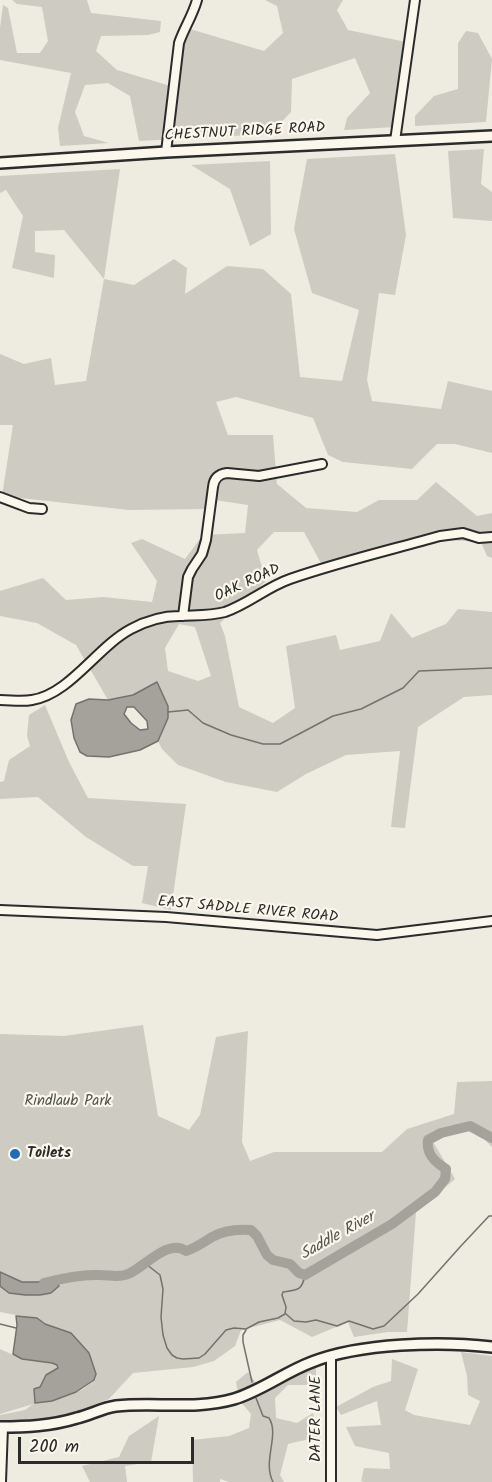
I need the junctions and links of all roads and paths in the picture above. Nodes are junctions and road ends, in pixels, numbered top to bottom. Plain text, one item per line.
1 (197, 0) edge
2 (415, 0) edge
3 (492, 136) edge
4 (394, 141) junction
5 (166, 152) junction
6 (0, 163) edge
7 (322, 464) dead end
8 (0, 497) edge
9 (42, 509) dead end
10 (492, 537) edge
11 (183, 616) junction
12 (0, 700) edge
13 (0, 910) edge
14 (492, 921) edge
15 (492, 1347) edge
16 (331, 1356) junction
17 (1, 1427) edge
18 (2, 1482) edge
19 (331, 1482) edge

1 - 5 street
2 - 4 street
3 - 4 main road, CHESTNUT RIDGE ROAD
4 - 5 main road, CHESTNUT RIDGE ROAD
5 - 6 main road, CHESTNUT RIDGE ROAD
7 - 11 street
8 - 9 street
10 - 11 street, OAK ROAD
11 - 12 street, OAK ROAD
13 - 14 street, EAST SADDLE RIVER ROAD
15 - 16 main road
16 - 17 main road
16 - 19 street, DATER LANE
17 - 18 street

